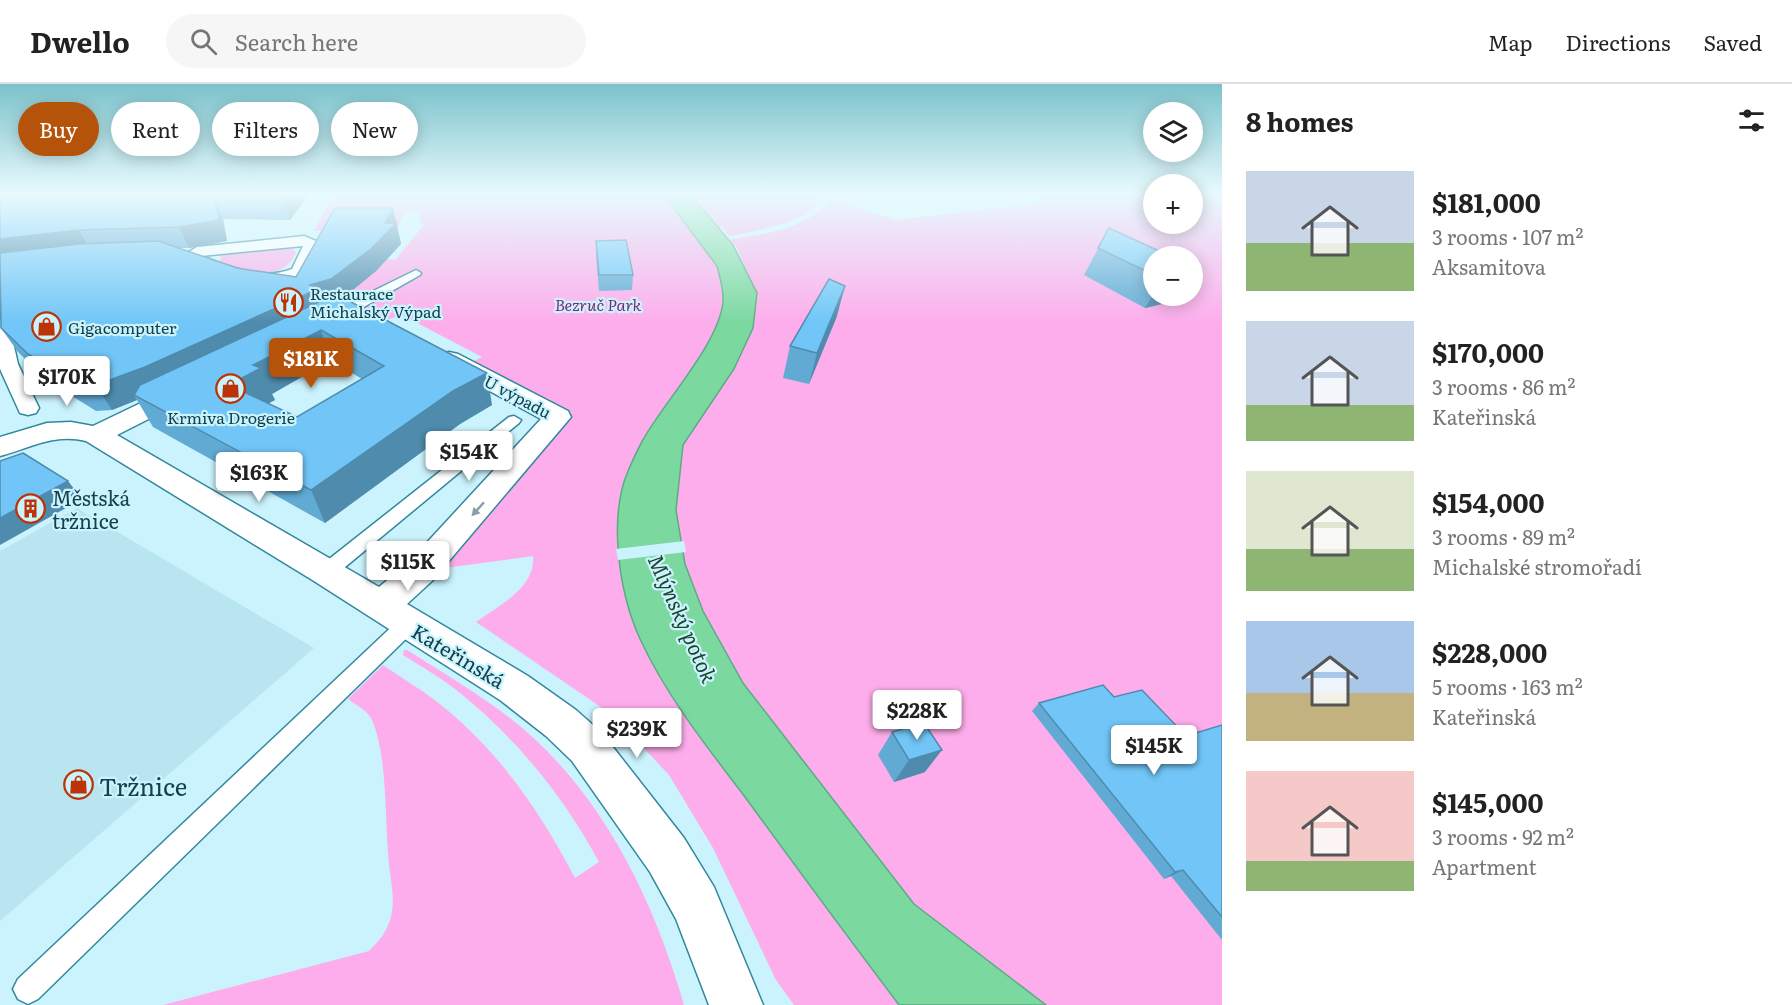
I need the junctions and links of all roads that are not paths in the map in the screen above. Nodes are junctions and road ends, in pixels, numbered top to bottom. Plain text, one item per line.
1 (170, 255) edge
2 (189, 255) junction
3 (416, 273) dead end
4 (351, 316) edge
5 (0, 324) edge
6 (427, 348) edge
7 (206, 381) edge
8 (514, 420) dead end
9 (31, 421) junction
10 (96, 435) junction
11 (0, 447) edge
12 (326, 572) junction
13 (394, 615) junction
14 (28, 989) dead end
15 (736, 1005) edge

1 - 2 street
2 - 2 street
3 - 4 lane
5 - 9 street
6 -> 13 street, U výpadu
7 - 10 street
8 - 12 lane
9 - 10 street, Kateřinská
9 - 11 street, Kateřinská
10 - 12 street, Kateřinská
12 - 13 street, Kateřinská
13 - 14 lane
13 - 15 street, Kateřinská

